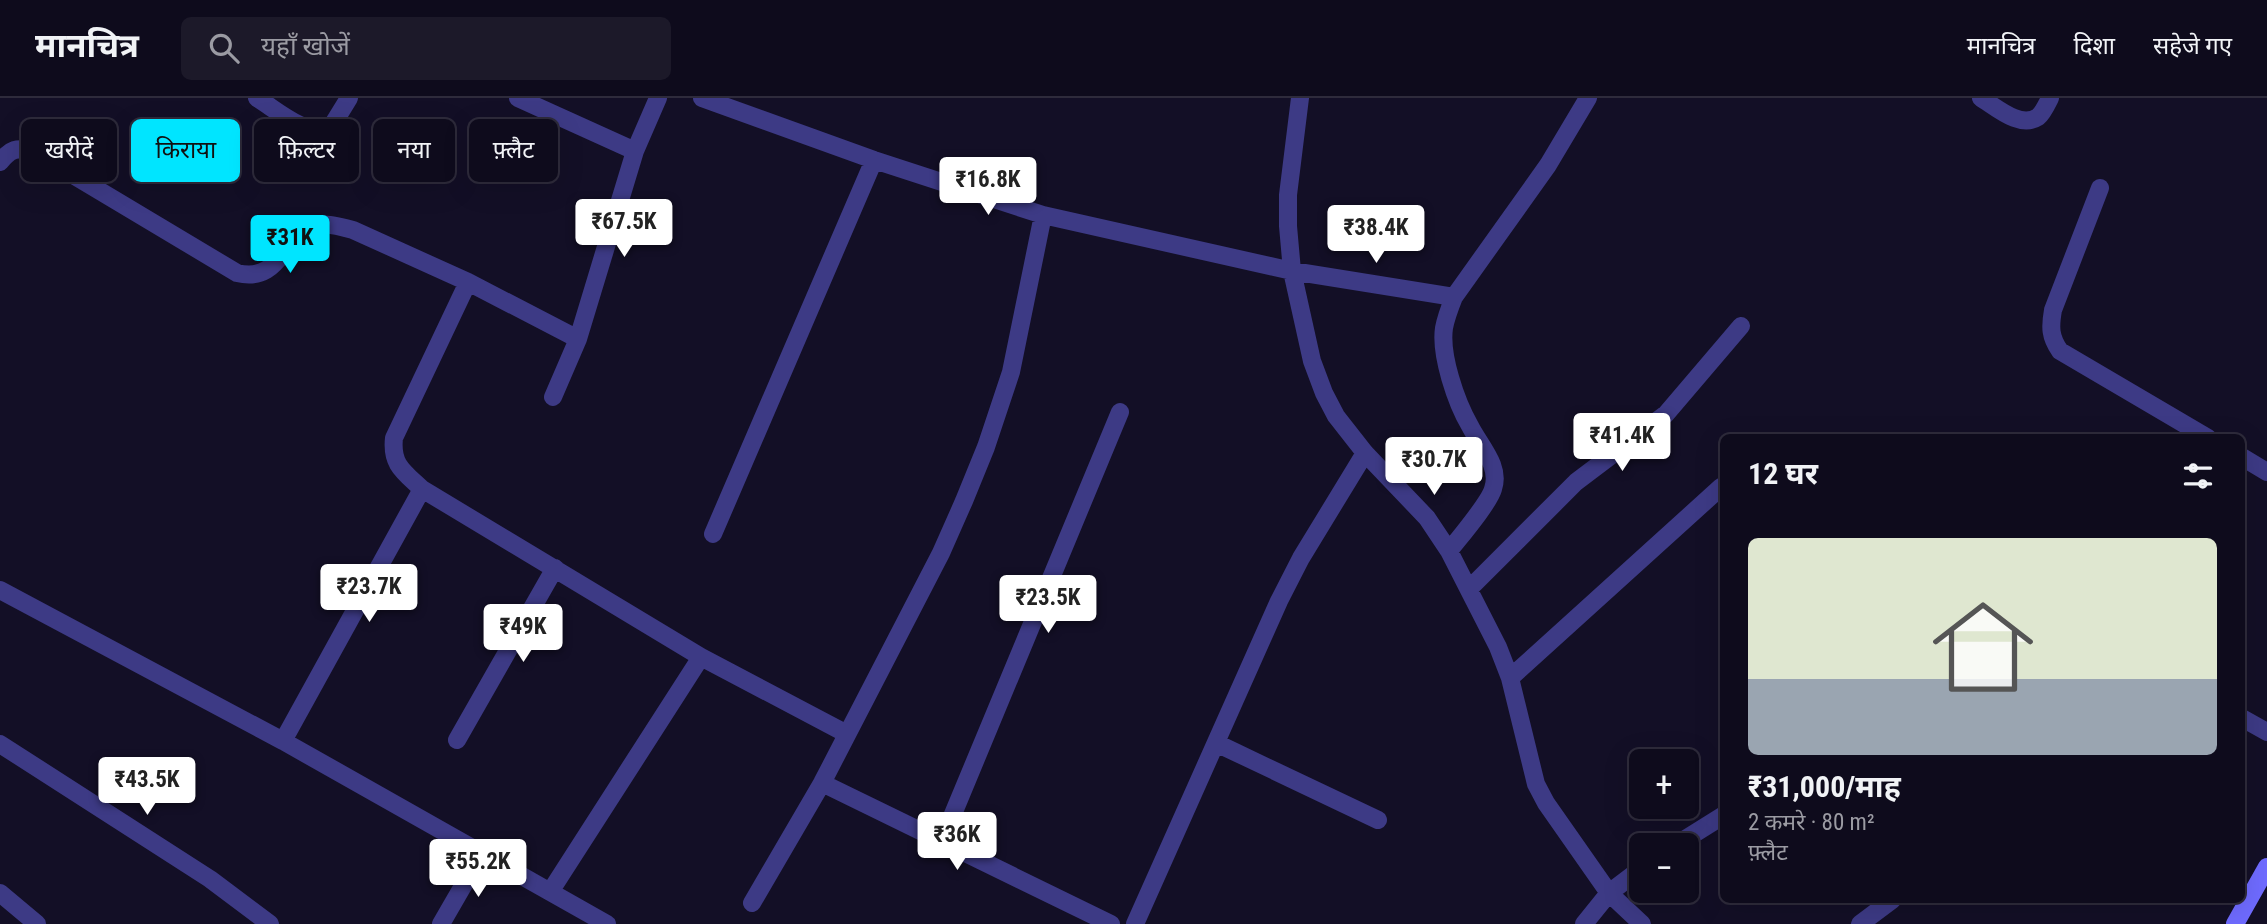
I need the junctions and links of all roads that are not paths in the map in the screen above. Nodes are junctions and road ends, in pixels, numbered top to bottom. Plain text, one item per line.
1 (257, 98) edge
2 (349, 98) edge
3 (518, 98) edge
4 (658, 98) edge
5 (702, 98) edge
6 (1300, 98) edge
7 (1588, 98) edge
8 (1981, 98) edge
9 (2050, 98) edge
10 (635, 151) junction
11 (874, 160) junction
12 (0, 162) edge
13 (2100, 188) dead end
14 (1043, 215) junction
15 (1292, 271) junction
16 (468, 282) junction
17 (1454, 298) junction
18 (1741, 326) dead end
19 (578, 339) junction
20 (553, 397) dead end
21 (1120, 412) dead end
22 (2200, 434) edge
23 (1365, 453) junction
24 (2245, 459) edge
25 (2267, 472) edge
26 (1720, 488) edge
27 (422, 489) junction
28 (713, 534) dead end
29 (1450, 551) junction
30 (555, 568) junction
31 (1469, 589) junction
32 (0, 590) edge
33 (702, 657) junction
34 (1510, 678) junction
35 (2245, 720) edge
36 (2267, 732) edge
37 (847, 734) junction
38 (457, 740) dead end
39 (283, 741) junction
40 (1216, 743) junction
41 (0, 744) edge
42 (822, 783) junction
43 (1720, 818) edge
44 (1378, 820) dead end
45 (1695, 833) edge
46 (940, 843) junction
47 (482, 853) junction
48 (2267, 867) edge
49 (1629, 877) edge
50 (550, 892) junction
51 (0, 893) edge
52 (1609, 893) junction
53 (752, 903) dead end
54 (1888, 903) edge
55 (37, 924) edge
56 (270, 924) edge
57 (440, 924) edge
58 (607, 924) edge
59 (1111, 924) edge
60 (1135, 924) edge
61 (1584, 924) edge
62 (1642, 924) edge
63 (1860, 924) edge
64 (2235, 924) edge

1 - 2 street
3 - 10 street
4 - 10 street
5 - 11 street
6 - 15 street
7 - 17 street
8 - 9 street
10 - 19 street
11 - 14 street
11 - 28 street
12 - 16 street
13 - 22 street
14 - 15 street
14 - 37 street
15 - 17 street
15 - 23 street
16 - 19 street
16 - 27 street
17 - 29 street
18 - 31 street
19 - 20 street
21 - 46 street
23 - 29 street
23 - 40 street
24 - 25 street
26 - 34 street
27 - 30 street
27 - 39 street
29 - 31 street
30 - 33 street
30 - 38 street
31 - 34 street
32 - 39 street
33 - 37 street
33 - 50 street
34 - 52 street
35 - 36 street
37 - 42 street
39 - 47 street
40 - 44 street
40 - 60 street
41 - 56 street
42 - 46 street
42 - 53 street
43 - 45 street
46 - 59 street
47 - 50 street
47 - 57 street
48 - 64 street
49 - 52 street
50 - 58 street
51 - 55 street
52 - 61 street
52 - 62 street
54 - 63 street

